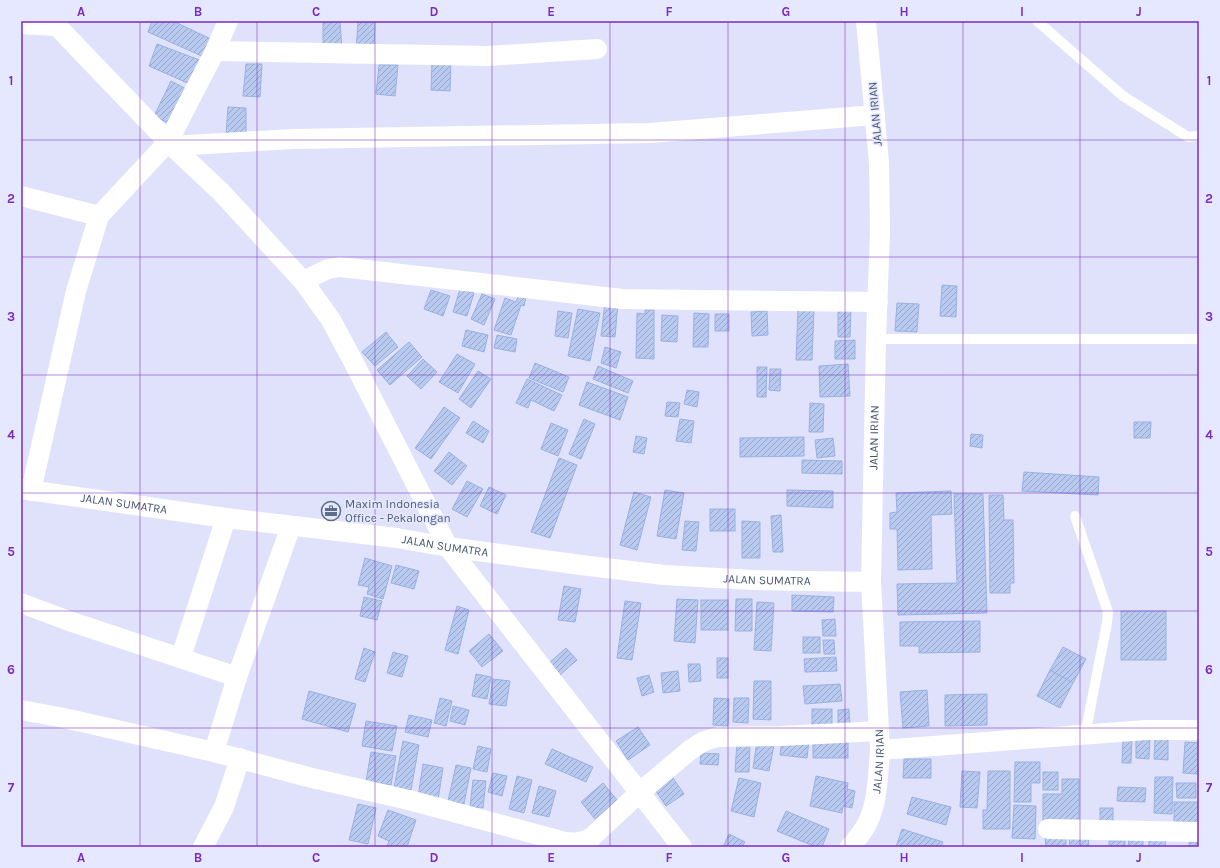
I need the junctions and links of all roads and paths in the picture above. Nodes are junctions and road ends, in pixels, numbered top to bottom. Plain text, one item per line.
1 (228, 21) edge
2 (866, 21) edge
3 (1037, 21) edge
4 (54, 23) edge
5 (21, 24) edge
6 (597, 49) dead end
7 (215, 51) junction
8 (875, 115) junction
9 (1199, 136) edge
10 (1188, 137) junction
11 (1199, 142) edge
12 (170, 144) junction
13 (21, 196) edge
14 (98, 216) junction
15 (303, 281) junction
16 (878, 302) junction
17 (876, 339) junction
18 (1199, 339) edge
19 (26, 490) edge
20 (1074, 516) dead end
21 (226, 518) junction
22 (291, 526) junction
23 (448, 546) junction
24 (871, 582) junction
25 (21, 603) edge
26 (181, 657) junction
27 (237, 677) junction
28 (21, 710) edge
29 (1199, 730) edge
30 (1085, 735) junction
31 (880, 741) junction
32 (214, 752) junction
33 (240, 758) junction
34 (639, 793) junction
35 (1048, 829) dead end
36 (1187, 836) edge
37 (203, 847) edge
38 (682, 847) edge
39 (850, 847) edge

1 - 7 street
2 - 8 street, JALAN IRIAN
3 - 10 lane
4 - 5 street
4 - 12 street
6 - 7 street
7 - 12 street
8 - 12 street
8 - 16 street, JALAN IRIAN
9 - 10 lane
10 - 11 lane
12 - 14 street
12 - 15 street
13 - 14 street
14 - 19 street
15 - 16 street
15 - 23 street
16 - 17 street, JALAN IRIAN
17 - 18 lane
17 - 24 street, JALAN IRIAN
19 - 21 street, JALAN SUMATRA
20 - 30 lane
21 - 22 street, JALAN SUMATRA
21 - 26 street
22 - 23 street, JALAN SUMATRA
22 - 27 street
23 - 24 street, JALAN SUMATRA
23 - 34 street
24 - 31 street, JALAN IRIAN
25 - 26 street
26 - 27 street
27 - 32 street
28 - 32 street
29 - 30 street
30 - 31 street
31 - 34 street
31 - 39 street, JALAN IRIAN
32 - 33 street
33 - 34 street
33 - 37 street
34 - 38 street
35 - 36 street

